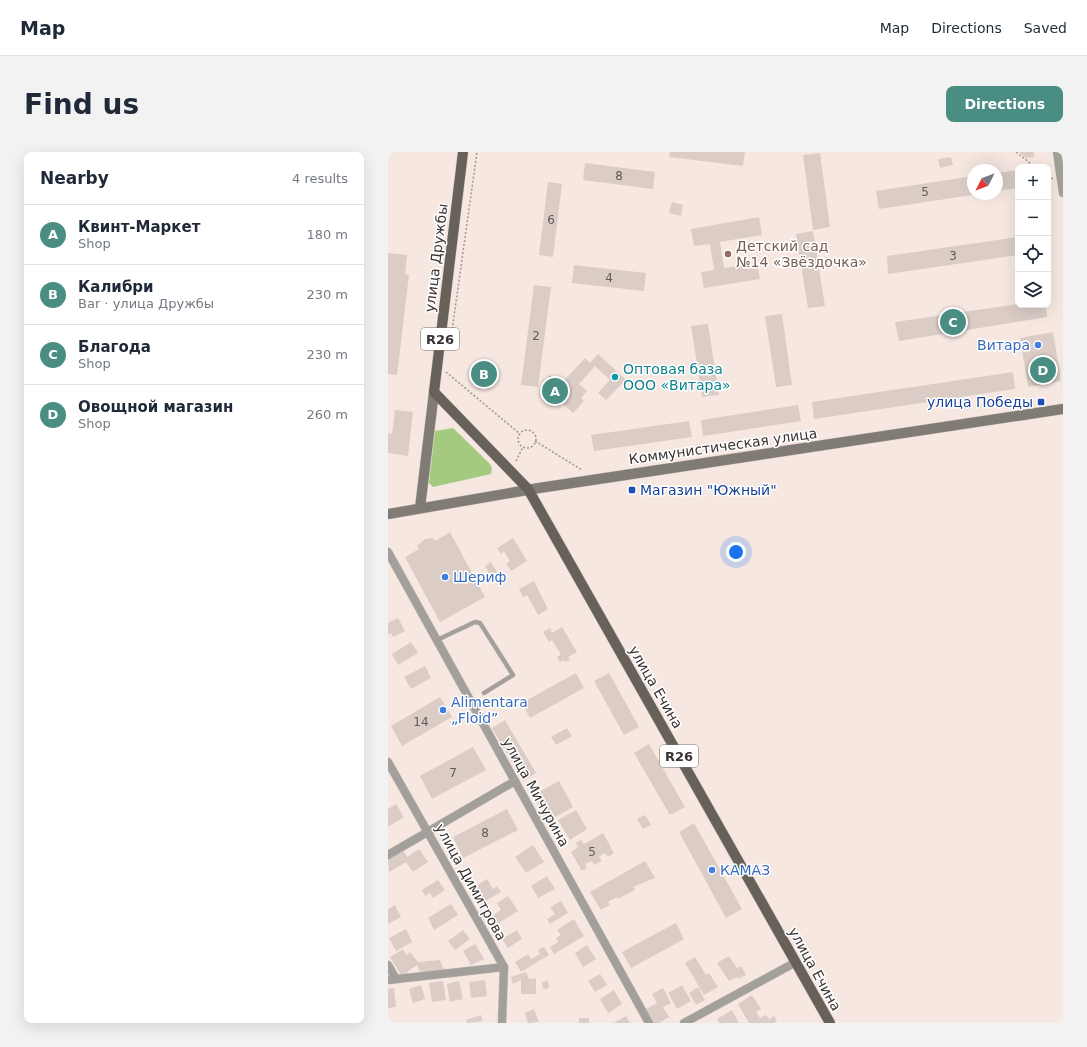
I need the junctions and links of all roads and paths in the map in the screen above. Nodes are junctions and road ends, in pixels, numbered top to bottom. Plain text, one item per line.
1 (463, 152) edge
2 (478, 152) edge
3 (1016, 152) edge
4 (1057, 152) edge
5 (1031, 164) edge
6 (1063, 193) edge
7 (450, 349) dead end
8 (550, 376) dead end
9 (445, 378) dead end
10 (434, 392) junction
11 (542, 396) dead end
12 (1063, 410) edge
13 (520, 434) junction
14 (535, 442) junction
15 (523, 446) junction
16 (515, 463) dead end
17 (582, 470) dead end
18 (528, 489) junction
19 (420, 508) junction
20 (388, 514) edge
21 (388, 552) edge
22 (437, 640) junction
23 (484, 693) dead end
24 (388, 762) edge
25 (515, 781) junction
26 (428, 832) junction
27 (388, 855) edge
28 (796, 962) junction
29 (388, 965) edge
30 (504, 967) junction
31 (392, 980) edge
32 (502, 1023) edge
33 (649, 1023) edge
34 (684, 1023) edge
35 (830, 1023) edge

1 - 10 main road, улица Дружбы / R26
2 - 7 path
3 - 5 path
4 - 6 street
8 - 11 path
9 - 13 path
10 - 18 main road, R26
10 - 19 main road, улица Дружбы
12 - 18 main road, Коммунистическая улица
13 - 14 path
13 - 15 path
14 - 15 path
14 - 17 path
15 - 16 path
18 - 19 main road, Коммунистическая улица
18 - 28 main road, улица Ечина / R26
19 - 20 main road, Коммунистическая улица
21 - 22 street, улица Мичурина
22 - 23 lane
22 - 25 street, улица Мичурина
24 - 26 street, улица Димитрова
25 - 26 street
25 - 33 street, улица Мичурина
26 - 27 street
26 - 30 street, улица Димитрова
28 - 34 street
28 - 35 main road, улица Ечина / R26
29 - 31 street
30 - 31 street
30 - 32 street

